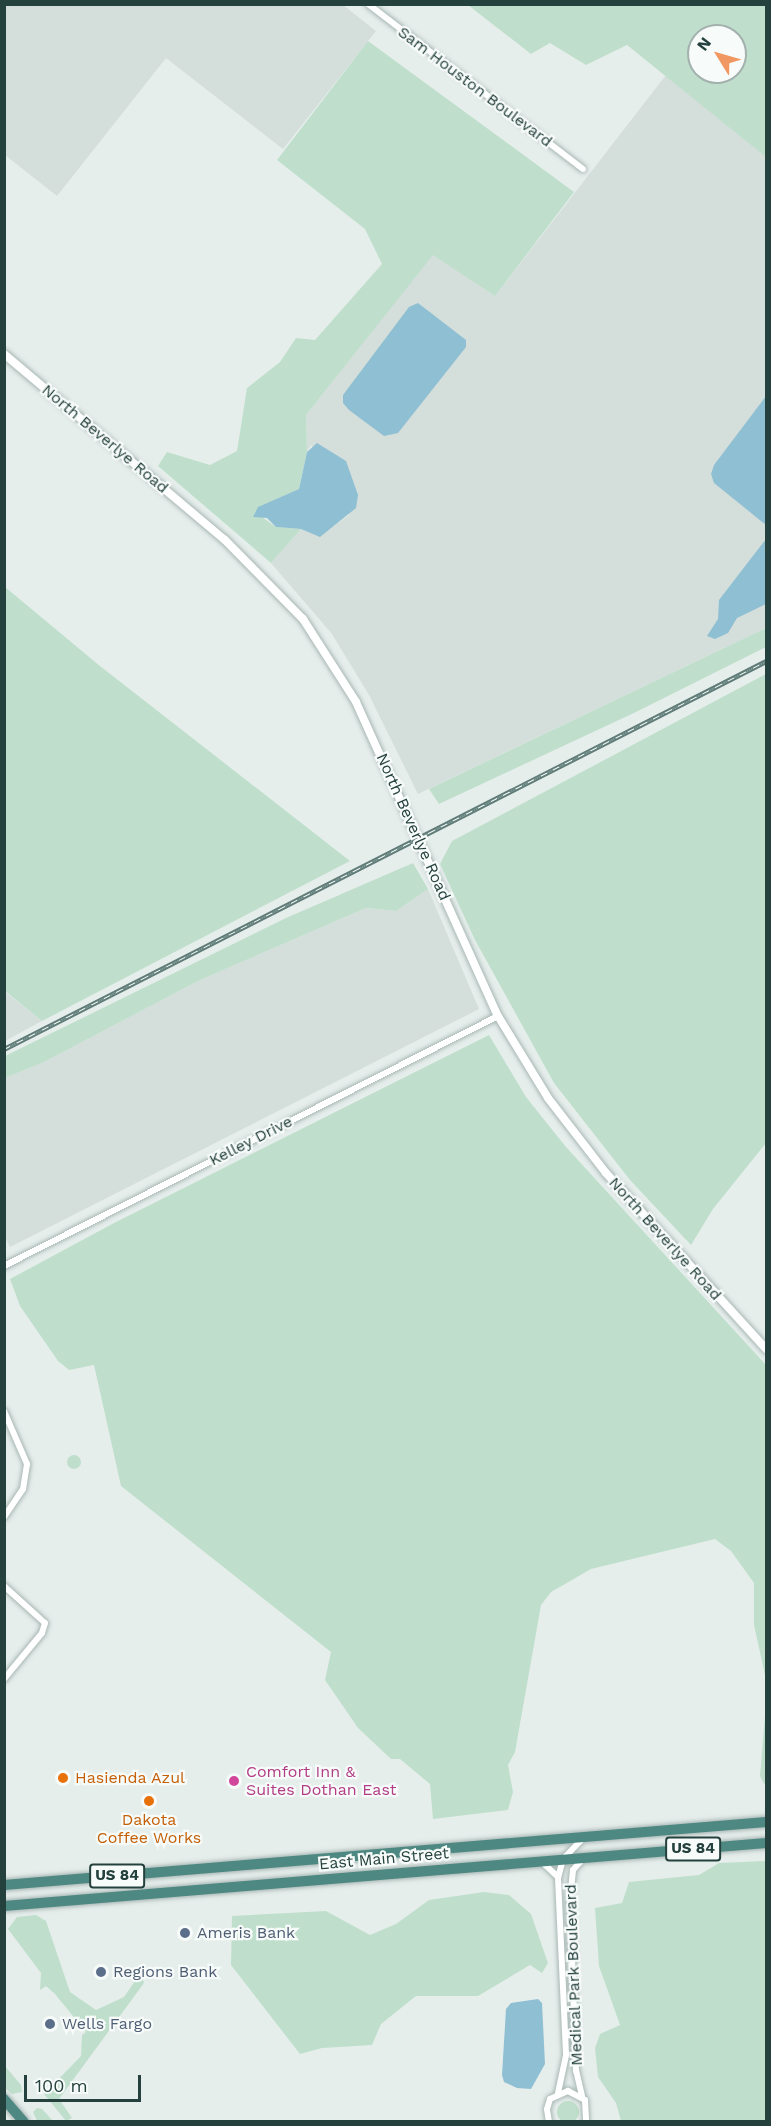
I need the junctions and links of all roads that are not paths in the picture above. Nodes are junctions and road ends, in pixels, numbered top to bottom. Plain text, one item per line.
1 (368, 4) edge
2 (583, 169) dead end
3 (4, 354) edge
4 (498, 1016) junction
5 (4, 1266) edge
6 (766, 1350) edge
7 (4, 1411) edge
8 (4, 1517) edge
9 (4, 1586) edge
10 (4, 1679) edge
11 (766, 1822) edge
12 (585, 1837) junction
13 (766, 1843) edge
14 (585, 1858) junction
15 (563, 1859) junction
16 (542, 1861) junction
17 (558, 1878) junction
18 (4, 1885) edge
19 (4, 1906) edge
20 (558, 2093) junction
21 (582, 2096) junction
22 (7, 2107) edge
23 (24, 2121) edge
24 (549, 2121) edge
25 (586, 2121) edge

1 - 2 street, Sam Houston Boulevard
3 - 4 street, North Beverlye Road
4 - 5 street, Kelley Drive
4 - 6 street, North Beverlye Road
7 - 8 street
9 - 10 street
11 - 12 highway, East Main Street / US 84
12 - 15 street, Medical Park Boulevard
12 - 18 highway, East Main Street / US 84
13 - 14 highway, East Main Street / US 84
14 - 15 highway, East Main Street / US 84
14 - 21 street, Medical Park Boulevard
15 - 16 highway, East Main Street / US 84
15 - 17 street, Medical Park Boulevard
16 - 17 street, Medical Park Boulevard
16 - 19 highway, East Main Street / US 84
17 - 20 street, Medical Park Boulevard
20 - 21 street
20 - 24 street, Medical Park Boulevard
21 - 25 street, Medical Park Boulevard
22 - 23 highway

